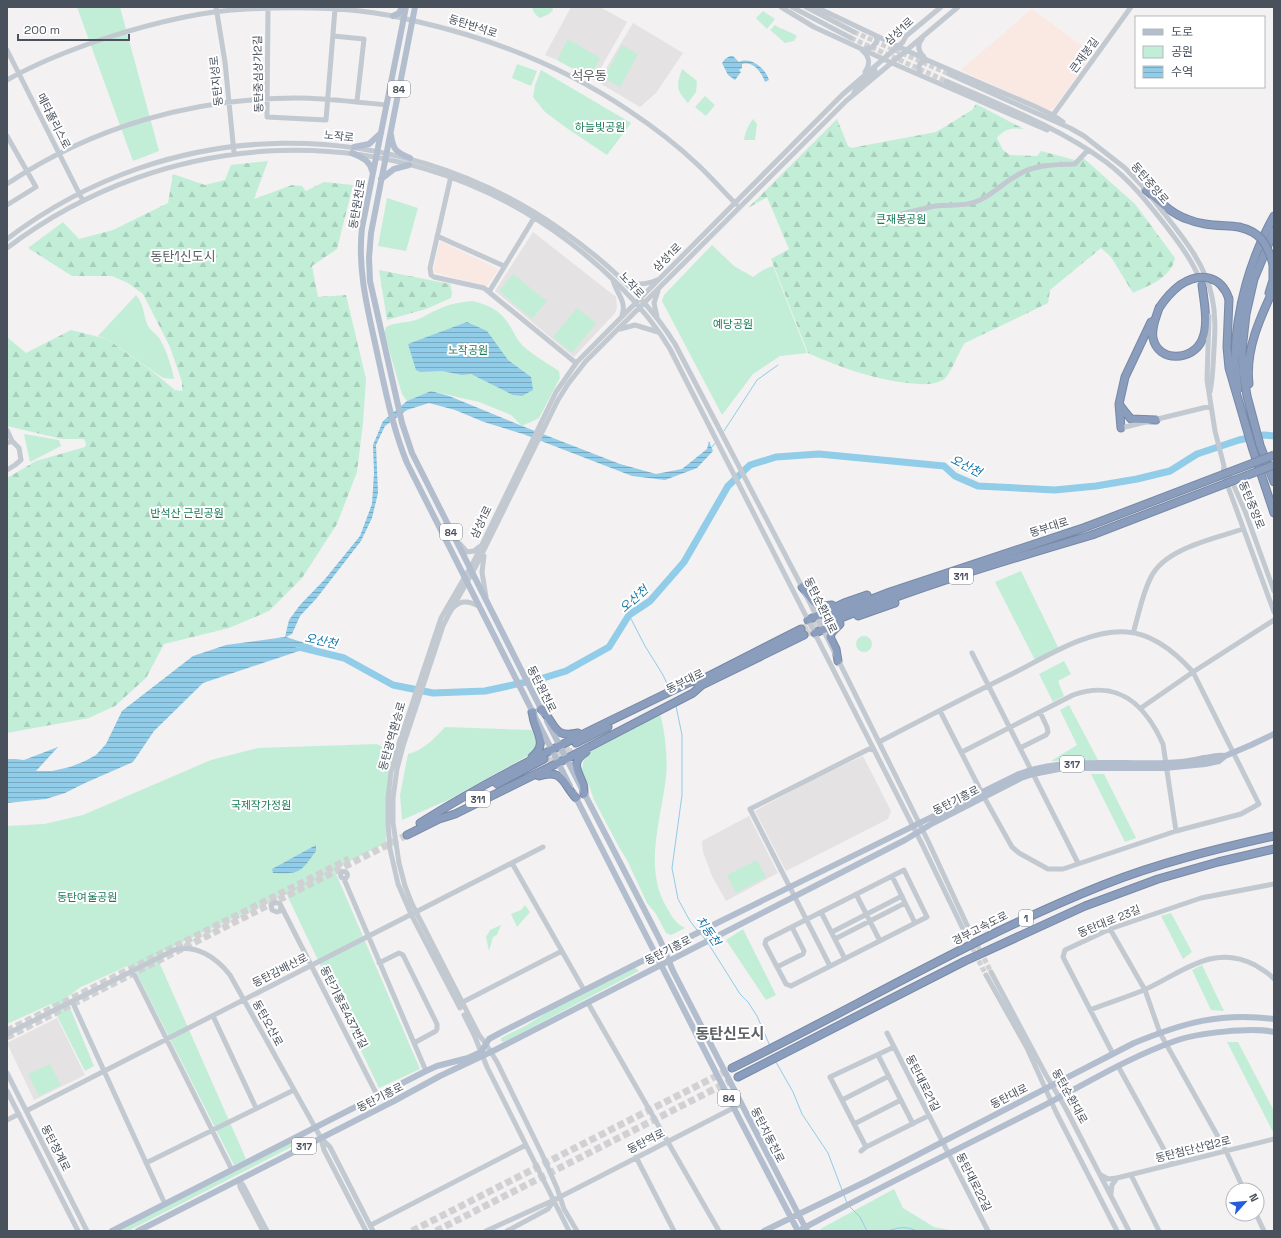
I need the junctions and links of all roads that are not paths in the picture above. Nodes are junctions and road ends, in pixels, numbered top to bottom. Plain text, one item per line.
1 (402, 7) edge
2 (406, 7) edge
3 (415, 7) edge
4 (781, 7) edge
5 (792, 7) edge
6 (806, 7) edge
7 (816, 7) edge
8 (941, 7) edge
9 (958, 7) edge
10 (1131, 7) edge
11 (268, 8) junction
12 (335, 9) junction
13 (217, 10) edge
14 (393, 16) junction
15 (404, 18) junction
16 (412, 20) junction
17 (854, 32) tunnel mouth
18 (925, 34) junction
19 (333, 36) junction
20 (876, 36) junction
21 (851, 38) tunnel mouth
22 (898, 46) junction
23 (862, 48) junction
24 (7, 50) edge
25 (907, 50) junction
26 (884, 58) junction
27 (927, 60) junction
28 (892, 63) junction
29 (872, 68) junction
30 (19, 73) junction
31 (949, 74) tunnel mouth
32 (920, 75) junction
33 (863, 76) junction
34 (7, 80) edge
35 (946, 81) tunnel mouth
36 (852, 96) junction
37 (267, 98) junction
38 (328, 99) junction
39 (228, 102) junction
40 (357, 102) junction
41 (386, 105) junction
42 (1053, 115) junction
43 (382, 125) junction
44 (1070, 128) junction
45 (391, 130) junction
46 (381, 133) junction
47 (7, 136) edge
48 (1071, 139) junction
49 (257, 144) junction
50 (233, 146) junction
51 (351, 150) junction
52 (1088, 150) junction
53 (202, 151) junction
54 (258, 151) junction
55 (59, 154) junction
56 (234, 154) junction
57 (377, 154) junction
58 (385, 156) junction
59 (204, 159) junction
60 (411, 162) junction
61 (26, 171) junction
62 (372, 175) junction
63 (452, 175) junction
64 (381, 179) junction
65 (7, 184) edge
66 (1146, 190) junction
67 (79, 193) junction
68 (742, 195) junction
69 (728, 197) junction
70 (83, 201) junction
71 (735, 203) junction
72 (59, 204) junction
73 (516, 204) junction
74 (7, 206) edge
75 (740, 208) junction
76 (62, 211) junction
77 (893, 216) dead end
78 (1274, 216) edge
79 (534, 218) junction
80 (1274, 224) edge
81 (1274, 232) edge
82 (1274, 235) edge
83 (437, 236) junction
84 (7, 239) edge
85 (7, 248) edge
86 (1263, 256) junction
87 (1273, 264) edge
88 (504, 266) junction
89 (615, 277) junction
90 (662, 280) junction
91 (1247, 280) junction
92 (1202, 285) junction
93 (623, 286) junction
94 (1274, 288) edge
95 (489, 292) junction
96 (641, 301) junction
97 (1266, 305) junction
98 (637, 306) junction
99 (1159, 308) junction
100 (653, 314) junction
101 (647, 318) junction
102 (658, 320) junction
103 (617, 321) junction
104 (617, 330) junction
105 (660, 333) junction
106 (576, 363) junction
107 (1210, 395) junction
108 (1240, 403) junction
109 (1119, 404) junction
110 (1211, 406) junction
111 (1251, 410) junction
112 (1156, 420) junction
113 (543, 424) junction
114 (1121, 428) joint
115 (7, 430) edge
116 (12, 441) junction
117 (7, 443) edge
118 (1274, 456) edge
119 (1272, 468) edge
120 (7, 470) edge
121 (1226, 472) junction
122 (1274, 482) edge
123 (1274, 513) edge
124 (1243, 529) junction
125 (454, 537) junction
126 (485, 542) junction
127 (1009, 552) junction
128 (996, 564) junction
129 (471, 571) junction
130 (466, 580) junction
131 (802, 588) junction
132 (1274, 591) edge
133 (486, 600) junction
134 (844, 603) junction
135 (479, 606) junction
136 (1274, 612) edge
137 (449, 614) junction
138 (815, 616) junction
139 (808, 620) junction
140 (1274, 620) edge
141 (842, 622) junction
142 (822, 630) junction
143 (802, 632) tunnel mouth
144 (815, 633) junction
145 (1133, 633) junction
146 (435, 641) junction
147 (972, 653) dead end
148 (838, 661) junction
149 (1193, 672) junction
150 (989, 686) junction
151 (658, 704) junction
152 (1141, 708) junction
153 (541, 709) junction
154 (940, 710) junction
155 (532, 712) junction
156 (1040, 712) junction
157 (1010, 727) junction
158 (586, 732) junction
159 (1274, 734) edge
160 (879, 742) junction
161 (560, 745) junction
162 (594, 745) junction
163 (577, 746) tunnel mouth
164 (871, 747) junction
165 (1020, 748) junction
166 (552, 750) junction
167 (962, 752) junction
168 (1234, 752) junction
169 (566, 759) junction
170 (558, 763) junction
171 (1165, 766) junction
172 (516, 768) junction
173 (1032, 772) junction
174 (522, 781) junction
175 (584, 794) junction
176 (983, 795) junction
177 (576, 798) junction
178 (436, 820) junction
179 (919, 822) junction
180 (420, 823) junction
181 (913, 826) junction
182 (923, 829) junction
183 (1176, 831) junction
184 (916, 833) junction
185 (1274, 836) edge
186 (543, 847) dead end
187 (1274, 849) edge
188 (512, 863) junction
189 (1078, 863) junction
190 (892, 876) junction
191 (344, 879) dead end
192 (1274, 884) edge
193 (790, 887) junction
194 (856, 894) junction
195 (795, 896) junction
196 (902, 896) junction
197 (905, 903) junction
198 (280, 908) dead end
199 (821, 912) junction
200 (414, 913) junction
201 (867, 914) junction
202 (806, 920) junction
203 (870, 921) junction
204 (915, 923) junction
205 (792, 927) junction
206 (1110, 929) junction
207 (832, 932) junction
208 (368, 937) junction
209 (835, 939) junction
210 (880, 941) junction
211 (664, 950) junction
212 (562, 951) junction
213 (656, 954) junction
214 (845, 959) junction
215 (669, 961) junction
216 (379, 963) junction
217 (635, 964) junction
218 (312, 965) junction
219 (661, 965) junction
220 (830, 966) junction
221 (777, 967) junction
222 (132, 970) junction
223 (989, 974) tunnel mouth
224 (640, 976) junction
225 (1274, 980) edge
226 (584, 990) junction
227 (1145, 990) junction
228 (244, 1000) junction
229 (72, 1001) junction
230 (461, 1003) junction
231 (588, 1003) junction
232 (1090, 1010) junction
233 (213, 1016) junction
234 (1274, 1018) edge
235 (1274, 1032) edge
236 (500, 1033) junction
237 (887, 1033) dead end
238 (1160, 1033) junction
239 (7, 1034) edge
240 (167, 1040) junction
241 (414, 1043) junction
242 (486, 1044) junction
243 (1166, 1044) junction
244 (504, 1045) junction
245 (894, 1047) junction
246 (491, 1052) junction
247 (481, 1054) junction
248 (1113, 1054) junction
249 (878, 1055) junction
250 (1118, 1066) junction
251 (732, 1068) tunnel mouth
252 (104, 1071) junction
253 (426, 1071) junction
254 (7, 1073) edge
255 (889, 1076) junction
256 (738, 1077) tunnel mouth
257 (1049, 1087) junction
258 (294, 1090) junction
259 (7, 1091) edge
260 (378, 1095) junction
261 (1059, 1096) junction
262 (842, 1100) junction
263 (901, 1100) junction
264 (1052, 1101) junction
265 (741, 1104) junction
266 (256, 1108) junction
267 (734, 1108) junction
268 (26, 1111) junction
269 (19, 1114) junction
270 (928, 1116) junction
271 (7, 1120) edge
272 (854, 1124) junction
273 (913, 1124) junction
274 (315, 1127) junction
275 (212, 1130) junction
276 (321, 1138) junction
277 (1274, 1139) edge
278 (668, 1142) junction
279 (942, 1142) junction
280 (526, 1145) junction
281 (866, 1147) junction
282 (861, 1151) dead end
283 (1226, 1151) junction
284 (948, 1153) junction
285 (636, 1158) junction
286 (146, 1162) junction
287 (1172, 1164) junction
288 (232, 1170) junction
289 (1100, 1174) junction
290 (1131, 1175) junction
291 (1117, 1178) junction
292 (239, 1180) junction
293 (1240, 1182) edge
294 (1111, 1195) junction
295 (560, 1196) junction
296 (554, 1200) junction
297 (165, 1204) junction
298 (526, 1212) junction
299 (798, 1215) junction
300 (529, 1218) junction
301 (791, 1218) junction
302 (567, 1220) junction
303 (370, 1225) junction
304 (805, 1229) edge
305 (78, 1231) edge
306 (87, 1231) edge
307 (112, 1231) edge
308 (138, 1231) edge
309 (263, 1231) edge
310 (267, 1231) edge
311 (366, 1231) edge
312 (373, 1231) edge
313 (486, 1231) edge
314 (507, 1231) edge
315 (569, 1231) edge
316 (576, 1231) edge
317 (674, 1231) edge
318 (719, 1231) edge
319 (764, 1231) edge
320 (797, 1231) edge
321 (988, 1231) edge
322 (1117, 1231) edge
323 (1129, 1231) edge
324 (1159, 1231) edge

1 - 14 main road
2 - 15 main road, 동탄원천로 / 84
3 - 16 main road, 동탄원천로 / 84
4 - 23 street
5 - 21 street
6 - 17 street
7 - 20 street
8 - 22 street, 삼성1로
9 - 18 street, 삼성1로
10 - 42 street, 큰재봉길
11 - 12 street, 동탄반석로
11 - 13 street, 동탄반석로
11 - 37 street, 동탄중심상가2길
12 - 14 street, 동탄반석로
12 - 19 street, 동탄중심상가2길
13 - 30 street, 동탄반석로
13 - 39 street, 동탄지성로
14 - 15 street, 동탄반석로
15 - 16 street, 동탄반석로
15 - 41 main road, 동탄원천로 / 84
16 - 45 main road, 동탄원천로 / 84
16 - 69 street, 동탄반석로
18 - 25 street, 삼성1로
18 - 27 street
19 - 38 street, 동탄중심상가2길
19 - 40 street
20 - 22 street
20 - 23 street
22 - 25 street
22 - 26 street, 삼성1로
23 - 26 street
23 - 33 street
24 - 30 street, 메타폴리스로
25 - 27 street
25 - 28 street, 삼성1로
26 - 28 street
26 - 29 street, 삼성1로
27 - 32 street
27 - 42 street
28 - 32 street
28 - 36 street, 삼성1로
29 - 33 street, 삼성1로
29 - 36 street
30 - 34 street
30 - 55 street, 메타폴리스로
31 - 44 street, 동탄중앙로
32 - 48 street
33 - 68 street, 삼성1로
35 - 48 street
36 - 75 street, 삼성1로
37 - 38 street
37 - 38 street, 동탄중심상가2길
37 - 39 street
38 - 40 street
39 - 50 street, 동탄지성로
39 - 55 street
40 - 41 street
41 - 43 main road, 동탄원천로 / 84
42 - 44 street
43 - 45 main road
43 - 46 main road, 동탄원천로 / 84
44 - 66 street, 동탄중앙로
45 - 58 main road, 동탄원천로 / 84
45 - 60 main road
46 - 51 main road
46 - 57 main road, 동탄원천로 / 84
47 - 61 street
48 - 52 street, 동탄중앙로
49 - 50 street, 노작로
49 - 51 street, 노작로
49 - 54 street
50 - 53 street, 노작로
50 - 56 street, 동탄지성로
51 - 54 street, 노작로
51 - 57 street, 노작로
51 - 62 main road
52 - 77 street
52 - 92 street, 동탄중앙로
53 - 59 street
53 - 67 street, 노작로
54 - 56 street, 노작로
55 - 61 street
55 - 67 street, 메타폴리스로
56 - 59 street, 노작로
57 - 58 street, 노작로
57 - 62 main road, 동탄원천로 / 84
58 - 60 street, 노작로
58 - 64 main road, 동탄원천로 / 84
59 - 70 street, 노작로
60 - 63 street, 노작로
60 - 64 main road
61 - 65 street
61 - 74 street
62 - 130 main road, 동탄원천로 / 84
63 - 73 street, 노작로
63 - 83 street
64 - 125 main road, 동탄원천로 / 84
66 - 87 highway, bridge
66 - 107 street, 동탄중앙로
67 - 70 street, 메타폴리스로
67 - 72 street, 노작로
68 - 69 street
68 - 71 street, 삼성1로
69 - 71 street, 동탄반석로
70 - 76 street, 노작로
71 - 75 street, 동탄반석로
71 - 90 street, 삼성1로
72 - 76 street
72 - 84 street, 노작로
73 - 79 street, 노작로
73 - 89 street, 노작로
75 - 90 street, 삼성1로
76 - 85 street, 노작로
78 - 91 highway
79 - 88 street
79 - 89 street, 노작로
80 - 91 highway
81 - 86 highway
82 - 86 highway
83 - 88 street
83 - 95 street
86 - 111 highway
87 - 97 highway
88 - 95 street
89 - 90 street
89 - 93 street, 노작로
89 - 103 street
90 - 96 street, 삼성1로
90 - 102 street
91 - 108 highway
92 - 99 highway
92 - 107 street, 동탄중앙로
93 - 96 street, 노작로
93 - 98 street, 노작로
94 - 97 highway
95 - 106 street
96 - 98 street, 삼성1로
96 - 100 street, 동탄순환대로
97 - 111 highway
98 - 101 street, 동탄순환대로
98 - 103 street, 삼성1로
98 - 104 street, 삼성1로
99 - 108 highway, bridge
99 - 109 highway
100 - 101 street
100 - 102 street, 동탄순환대로
101 - 105 street, 동탄순환대로
102 - 131 street, 동탄순환대로
103 - 106 street, 삼성1로
104 - 105 street
104 - 113 street, 삼성1로
105 - 139 street, 동탄순환대로
106 - 113 street, 삼성1로
107 - 110 street, 동탄중앙로
108 - 123 highway, bridge
109 - 112 highway
109 - 114 highway
110 - 112 street
110 - 121 street, 동탄중앙로
111 - 119 highway, bridge
112 - 114 street
113 - 126 street, 삼성1로
115 - 116 street
116 - 117 street
116 - 120 street
118 - 127 highway, 동부대로 / 311, bridge
119 - 122 highway
119 - 128 highway, 동부대로 / 311, bridge
121 - 124 street
121 - 132 street, 동탄중앙로
124 - 136 street
124 - 145 street
125 - 126 street
125 - 129 main road, 동탄원천로 / 84
126 - 129 street, 삼성1로
126 - 133 street
127 - 128 highway, 동부대로 / 311
127 - 134 highway
128 - 141 highway
129 - 130 street, 동탄광역환승로
129 - 133 main road, 동탄원천로 / 84
130 - 135 main road, 동탄원천로 / 84
130 - 137 street, 동탄광역환승로
130 - 146 street, 동탄광역환승로
131 - 134 highway
131 - 138 street, 동탄순환대로
133 - 153 main road, 동탄원천로 / 84
134 - 138 highway
135 - 137 street
135 - 155 main road, 동탄원천로 / 84
137 - 146 street, 동탄광역환승로
138 - 139 highway
138 - 142 street, 동탄순환대로
139 - 144 street, 동탄순환대로
140 - 149 street
141 - 142 highway
141 - 148 highway
142 - 144 highway
142 - 148 street, 동탄순환대로
143 - 151 highway, 동부대로
144 - 164 street, 동탄순환대로
145 - 149 street
145 - 150 street
146 - 200 street, 동탄광역환승로
147 - 150 street
148 - 160 street, 동탄순환대로
149 - 152 street
149 - 168 street
150 - 154 street
150 - 157 street
151 - 158 highway
151 - 162 highway
151 - 163 highway, 동부대로
152 - 156 street
152 - 171 street
153 - 158 highway
153 - 161 main road, 동탄원천로 / 84
154 - 160 street
154 - 167 street
155 - 166 main road, 동탄원천로 / 84
155 - 172 highway
156 - 157 street
156 - 165 street
157 - 165 street
157 - 167 street
158 - 161 highway
159 - 168 main road, 동탄기흥로 / 317
160 - 179 street, 동탄순환대로
161 - 166 highway
161 - 169 main road, 동탄원천로 / 84
162 - 169 highway
162 - 175 highway
164 - 181 street, 동탄순환대로
164 - 193 street
165 - 173 street
166 - 170 main road, 동탄원천로 / 84
166 - 172 highway
167 - 176 street
168 - 171 main road, 동탄기흥로 / 317
168 - 183 street
169 - 170 highway
169 - 175 main road, 동탄원천로 / 84
170 - 174 highway
170 - 177 main road, 동탄원천로 / 84
171 - 173 main road, 동탄기흥로 / 317
171 - 183 street
172 - 180 highway
173 - 176 main road, 동탄기흥로 / 317
173 - 189 street
174 - 177 highway
174 - 178 highway
175 - 211 main road, 동탄원천로 / 84
176 - 179 main road, 동탄기흥로 / 317
176 - 182 main road, 동탄기흥로 / 317
176 - 189 street
177 - 213 main road, 동탄원천로 / 84
178 - 180 highway, 311
178 - 180 highway, 311
179 - 181 main road, 동탄기흥로 / 317
179 - 182 street, 동탄순환대로
181 - 184 street, 동탄순환대로
181 - 193 main road, 동탄기흥로 / 317
182 - 184 main road, 동탄기흥로 / 317
182 - 184 street, 동탄순환대로
183 - 189 street
184 - 195 main road, 동탄기흥로 / 317
185 - 251 highway, 경부고속도로 / 1
186 - 188 street, 동탄감배산로
187 - 256 highway, 경부고속도로 / 1
188 - 200 street, 동탄감배산로
188 - 212 street
190 - 194 street
190 - 196 street
190 - 204 street
191 - 208 street
192 - 206 street, 동탄대로 23길
193 - 195 street
193 - 211 main road, 동탄기흥로 / 317
194 - 199 street
194 - 201 street
195 - 202 street
195 - 215 main road, 동탄기흥로 / 317
196 - 197 street
196 - 201 street
197 - 203 street
197 - 204 street
198 - 218 street, 동탄기흥로437번길
199 - 202 street
199 - 207 street
200 - 208 street, 동탄감배산로
200 - 230 street, 동탄광역환승로
200 - 247 street, 동탄광역환승로
201 - 203 street
201 - 207 street
202 - 205 street
202 - 220 street
203 - 209 street
203 - 210 street
204 - 210 street
205 - 221 street
205 - 221 street
206 - 227 street
206 - 232 street, 동탄대로 23길
207 - 209 street
208 - 216 street
208 - 218 street, 동탄감배산로
209 - 214 street
210 - 214 street
211 - 213 main road, 동탄기흥로 / 317
211 - 215 main road, 동탄원천로 / 84
212 - 226 street
212 - 230 street
213 - 217 main road, 동탄기흥로 / 317
213 - 219 main road, 동탄원천로 / 84
214 - 220 street
215 - 219 main road, 동탄기흥로 / 317
215 - 265 main road, 동탄치동천로 / 84
216 - 241 street
216 - 241 street
217 - 224 main road
217 - 226 main road, 동탄기흥로 / 317
218 - 228 street, 동탄감배산로
218 - 260 street, 동탄기흥로437번길
219 - 224 main road, 동탄기흥로 / 317
219 - 267 main road, 동탄치동천로 / 84
220 - 221 street
222 - 228 street, 동탄오산로
222 - 229 street
222 - 240 street
223 - 257 street, 동탄순환대로
224 - 231 main road, 동탄기흥로 / 317
225 - 227 street
226 - 236 main road, 동탄기흥로 / 317
227 - 232 street
227 - 238 street
228 - 233 street, 동탄감배산로
228 - 258 street, 동탄오산로
229 - 239 street
229 - 252 street
230 - 242 street, 동탄광역환승로
231 - 244 main road, 동탄기흥로 / 317
231 - 278 street
232 - 248 street, 동탄대로 23길
233 - 240 street, 동탄감배산로
233 - 266 street
234 - 238 main road, 동탄대로
235 - 243 main road
236 - 242 main road, 동탄기흥로 / 317
236 - 244 main road
237 - 245 street, 동탄대로21길
238 - 243 street
238 - 248 main road, 동탄대로
240 - 252 street, 동탄감배산로
240 - 275 street
241 - 253 street
242 - 246 street, 동탄광역환승로
242 - 247 main road, 동탄기흥로 / 317
243 - 250 main road
243 - 283 street
244 - 246 main road, 동탄기흥로 / 317
245 - 249 street
245 - 270 street, 동탄대로21길
246 - 247 main road, 동탄기흥로 / 317
246 - 295 street, 동탄광역환승로
247 - 253 main road, 동탄기흥로 / 317
247 - 276 main road, 동탄기흥로 / 317
247 - 280 street, 동탄광역환승로
248 - 257 main road, 동탄대로
249 - 255 street
249 - 262 street
250 - 261 main road
250 - 287 street
252 - 268 street, 동탄감배산로
252 - 286 street
253 - 260 main road, 동탄기흥로 / 317
254 - 268 street, 동탄청계로
255 - 262 street
255 - 263 street
257 - 261 street, 동탄순환대로
257 - 264 street, 동탄순환대로
257 - 279 main road, 동탄대로
258 - 266 street
258 - 274 street, 동탄오산로
259 - 269 street
260 - 274 main road, 동탄기흥로 / 317
261 - 264 main road
261 - 289 street, 동탄순환대로
262 - 272 street
263 - 272 street
263 - 273 street
264 - 284 main road
264 - 322 street, 동탄순환대로
265 - 267 street, 동탄역로
265 - 299 main road, 동탄치동천로 / 84
266 - 275 street
267 - 278 street, 동탄역로
267 - 301 main road, 동탄치동천로 / 84
268 - 306 street, 동탄청계로
269 - 271 street
269 - 305 street
270 - 273 street
270 - 279 street, 동탄대로21길
272 - 281 street
273 - 281 street
274 - 276 street, 동탄오산로
274 - 288 main road, 동탄기흥로 / 317
275 - 286 street
275 - 288 street
276 - 292 main road, 동탄기흥로 / 317
276 - 303 street, 동탄오산로
276 - 311 street, 동탄오산로
277 - 283 street, 동탄첨단산업2로
278 - 285 street, 동탄역로
278 - 318 street
279 - 284 street, 동탄대로22길
279 - 299 main road, 동탄대로
280 - 296 street
280 - 303 street
281 - 282 street
283 - 287 street, 동탄첨단산업2로
283 - 293 street
284 - 304 main road
284 - 321 street, 동탄대로22길
285 - 295 street, 동탄역로
285 - 317 street
286 - 297 street
287 - 290 street, 동탄첨단산업2로
288 - 297 main road, 동탄기흥로 / 317
289 - 291 street
289 - 294 street, 동탄순환대로
290 - 291 street, 동탄첨단산업2로
290 - 324 street
291 - 294 street
292 - 308 main road, 동탄기흥로 / 317
292 - 309 street
292 - 310 street
294 - 323 street, 동탄순환대로
295 - 296 street, 동탄역로
295 - 302 street
296 - 298 street, 동탄역로
296 - 300 street
296 - 302 street
297 - 307 main road, 동탄기흥로 / 317
298 - 300 street
298 - 313 street, 동탄역로
299 - 301 main road, 동탄대로
299 - 304 main road, 동탄치동천로 / 84
300 - 314 street
301 - 319 main road, 동탄대로
301 - 320 main road, 동탄치동천로 / 84
302 - 315 street
302 - 316 street
303 - 312 street, 동탄오산로
304 - 320 main road

